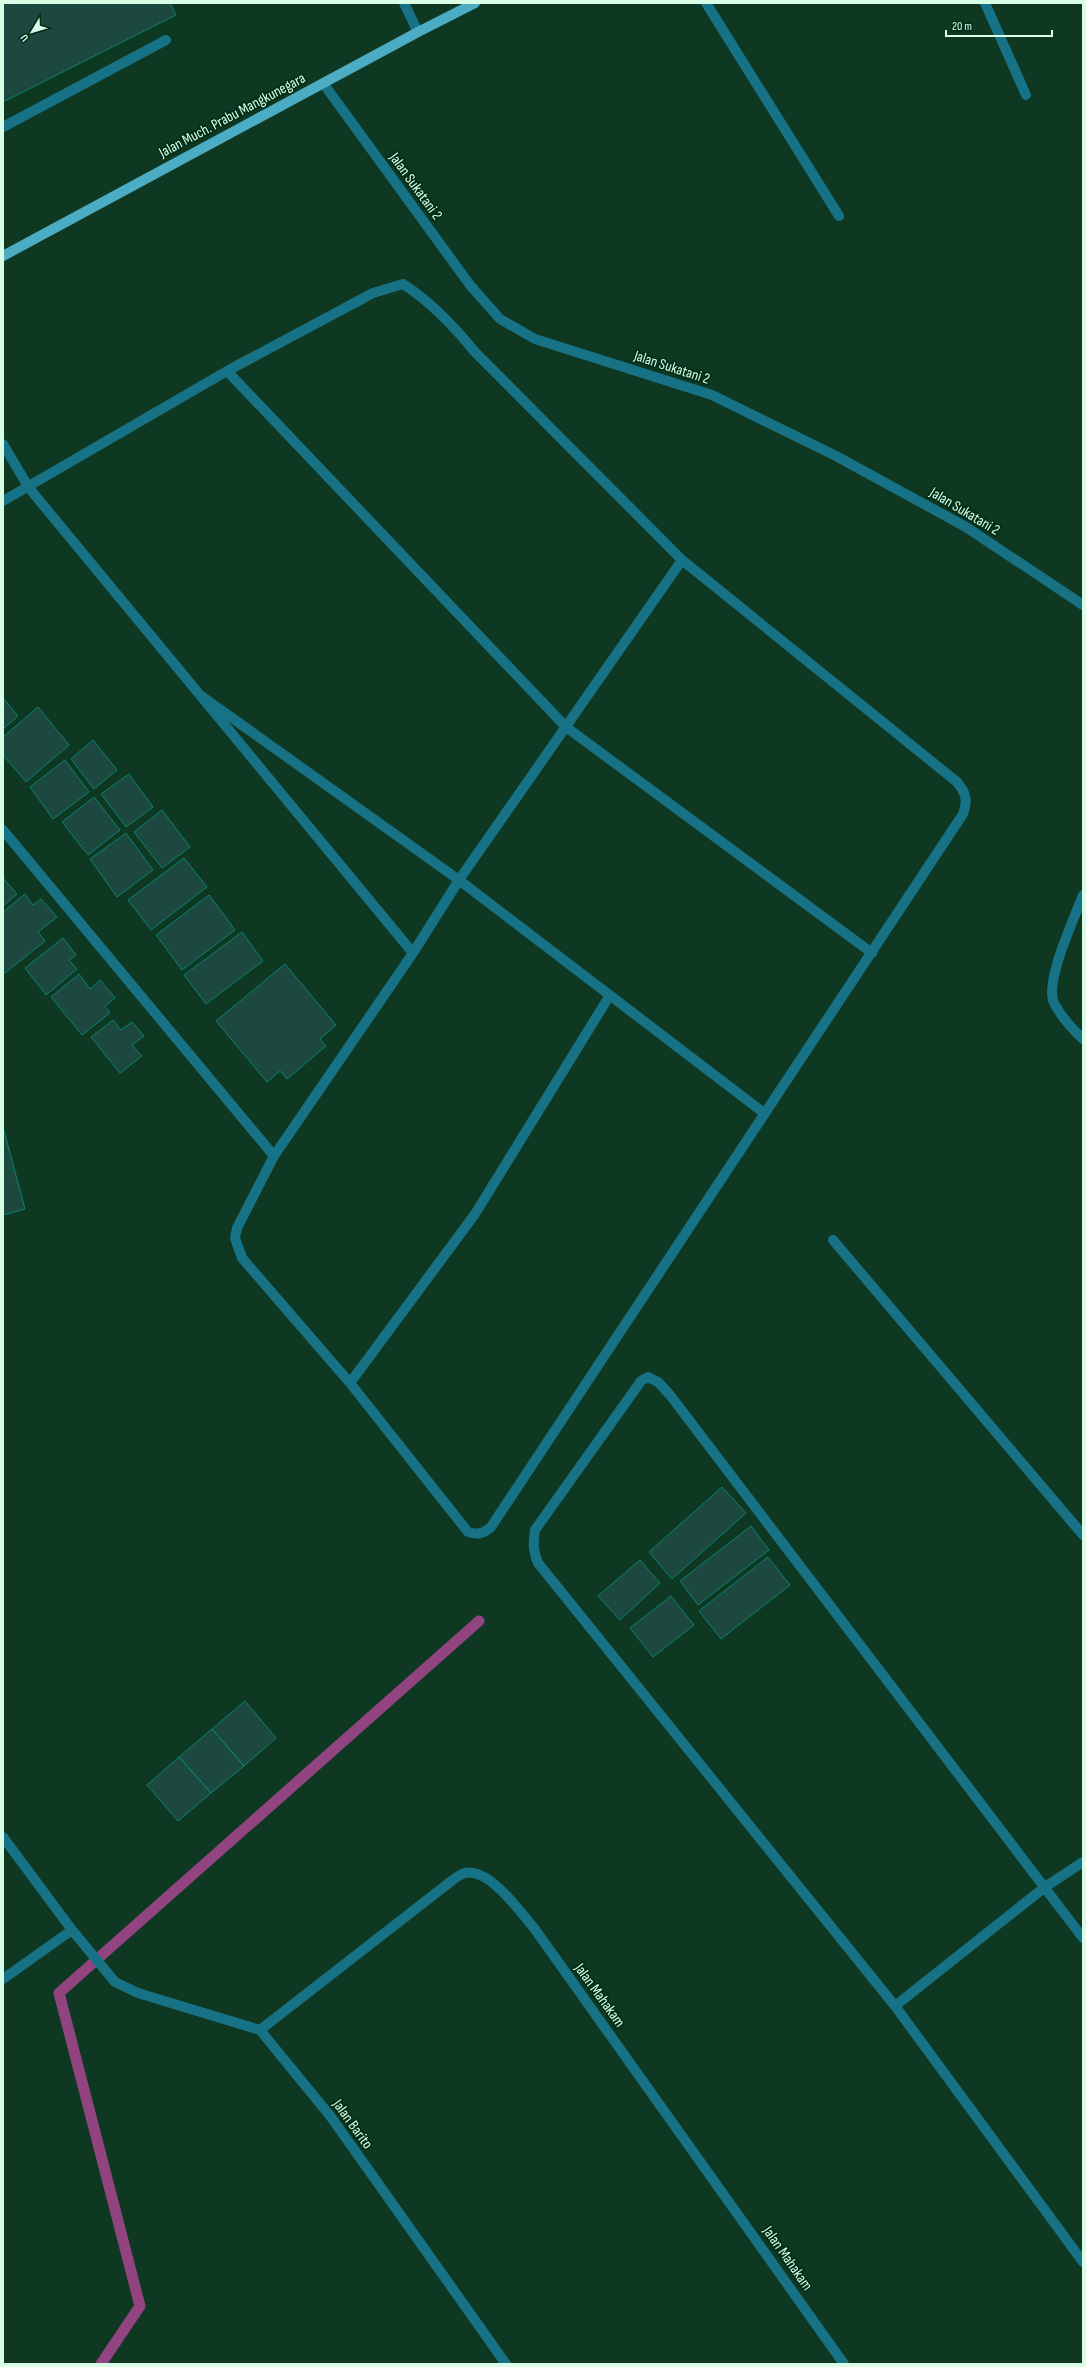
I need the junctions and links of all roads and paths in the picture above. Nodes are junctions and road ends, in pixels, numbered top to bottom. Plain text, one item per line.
1 (404, 3) edge
2 (475, 3) edge
3 (706, 3) edge
4 (985, 3) edge
5 (418, 32) junction
6 (166, 40) dead end
7 (323, 83) junction
8 (1026, 95) dead end
9 (3, 127) edge
10 (839, 216) dead end
11 (3, 256) edge
12 (227, 371) junction
13 (3, 444) edge
14 (29, 488) junction
15 (3, 501) edge
16 (682, 560) junction
17 (1083, 605) edge
18 (200, 695) junction
19 (566, 727) junction
20 (3, 830) edge
21 (459, 880) junction
22 (1083, 895) edge
23 (412, 953) junction
24 (872, 953) junction
25 (610, 995) junction
26 (1083, 1039) edge
27 (764, 1113) junction
28 (274, 1156) junction
29 (833, 1240) dead end
30 (350, 1383) junction
31 (1083, 1535) edge
32 (3, 1837) edge
33 (1083, 1862) edge
34 (1045, 1887) junction
35 (72, 1930) junction
36 (1083, 1938) edge
37 (3, 1979) edge
38 (895, 2006) junction
39 (260, 2030) junction
40 (1083, 2262) edge
41 (506, 2364) edge
42 (844, 2364) edge

1 - 5 street
2 - 5 main road, Jalan Much. Prabu Mangkunegara
3 - 10 street
4 - 8 street
5 - 7 main road, Jalan Much. Prabu Mangkunegara
6 - 9 street
7 - 11 main road, Jalan Much. Prabu Mangkunegara
7 - 17 street, Jalan Sukatani 2
12 - 14 street
12 - 16 street
12 - 19 street
13 - 14 street
14 - 15 street
14 - 18 street
16 - 19 street
16 - 24 street
18 - 21 street
18 - 23 street
19 - 21 street
19 - 24 street
20 - 28 street
21 - 23 street
21 - 25 street
22 - 26 street
23 - 28 street
24 - 27 street
25 - 27 street
25 - 30 street
27 - 30 street
28 - 30 street
29 - 31 street
32 - 35 street
33 - 34 street
34 - 36 street
34 - 38 street
34 - 38 street
35 - 37 street
35 - 39 street
38 - 40 street
39 - 41 street, Jalan Barito
39 - 42 street, Jalan Mahakam

